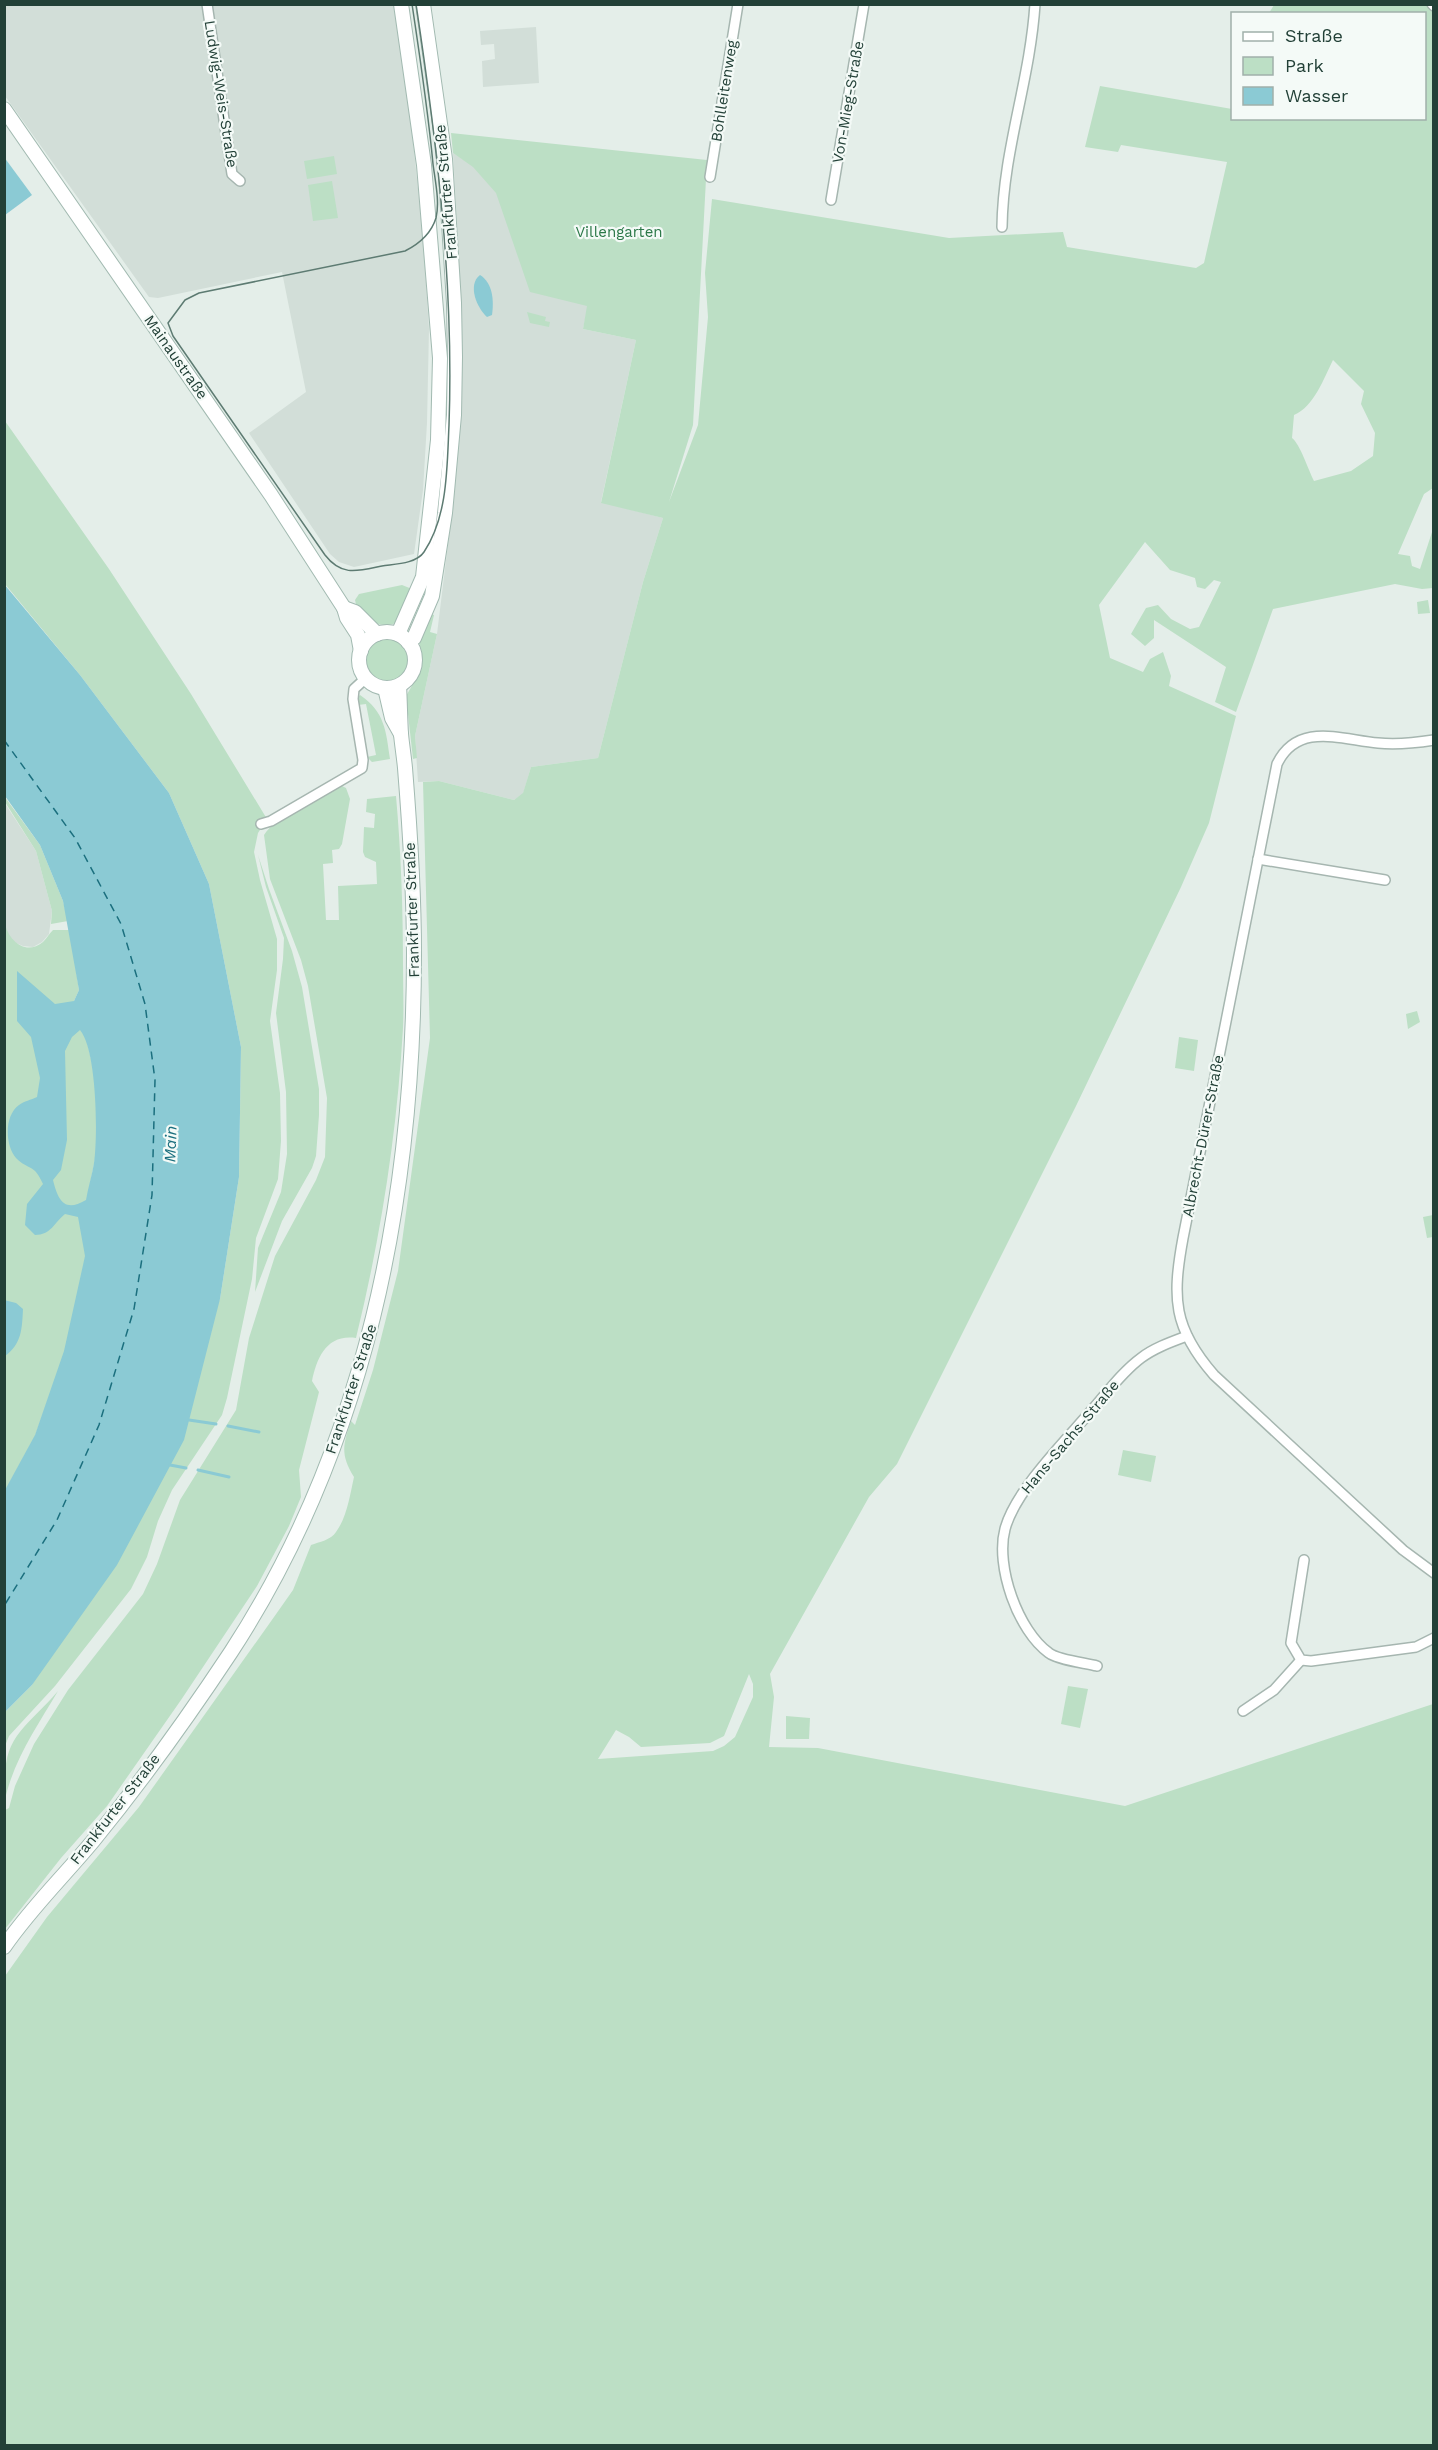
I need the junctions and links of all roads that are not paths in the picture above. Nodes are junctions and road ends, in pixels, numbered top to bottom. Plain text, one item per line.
1 (207, 4) edge
2 (401, 4) edge
3 (423, 4) edge
4 (738, 4) edge
5 (864, 4) edge
6 (1035, 4) edge
7 (435, 81) junction
8 (413, 84) junction
9 (4, 109) edge
10 (710, 177) dead end
11 (240, 181) dead end
12 (831, 200) dead end
13 (1002, 227) dead end
14 (454, 303) junction
15 (437, 305) junction
16 (455, 357) junction
17 (440, 358) junction
18 (445, 440) junction
19 (344, 608) junction
20 (377, 634) junction
21 (403, 638) junction
22 (361, 651) junction
23 (361, 682) junction
24 (392, 687) junction
25 (1434, 740) edge
26 (261, 824) dead end
27 (1258, 859) junction
28 (1385, 880) dead end
29 (1186, 1336) junction
30 (1304, 1560) dead end
31 (1434, 1573) edge
32 (1434, 1638) edge
33 (1301, 1660) junction
34 (1097, 1666) dead end
35 (1243, 1711) dead end
36 (4, 1947) edge

1 - 11 street, Ludwig-Weis-Straße
2 - 8 main road, Frankfurter Straße
3 - 7 main road, Frankfurter Straße
4 - 10 street, Bohlleitenweg
5 - 12 street, Von-Mieg-Straße
6 - 13 street
7 - 8 main road
7 - 14 main road, Frankfurter Straße
8 - 15 main road, Frankfurter Straße
9 - 19 main road, Mainaustraße
14 - 15 main road
14 - 16 main road, Frankfurter Straße
15 - 17 main road, Frankfurter Straße
16 - 17 main road
16 - 18 main road, Frankfurter Straße
17 - 18 main road, Frankfurter Straße
18 - 21 main road, Frankfurter Straße
19 - 20 main road, Mainaustraße
19 - 22 main road, Mainaustraße
20 - 21 main road
20 - 22 main road
21 - 24 main road
22 - 23 main road
23 - 24 main road
23 - 26 street
24 - 36 main road, Frankfurter Straße
25 - 27 street, Albrecht-Dürer-Straße
27 - 28 street
27 - 29 street, Albrecht-Dürer-Straße
29 - 31 street, Albrecht-Dürer-Straße
29 - 34 street, Hans-Sachs-Straße
30 - 33 street
32 - 33 street
33 - 35 street

